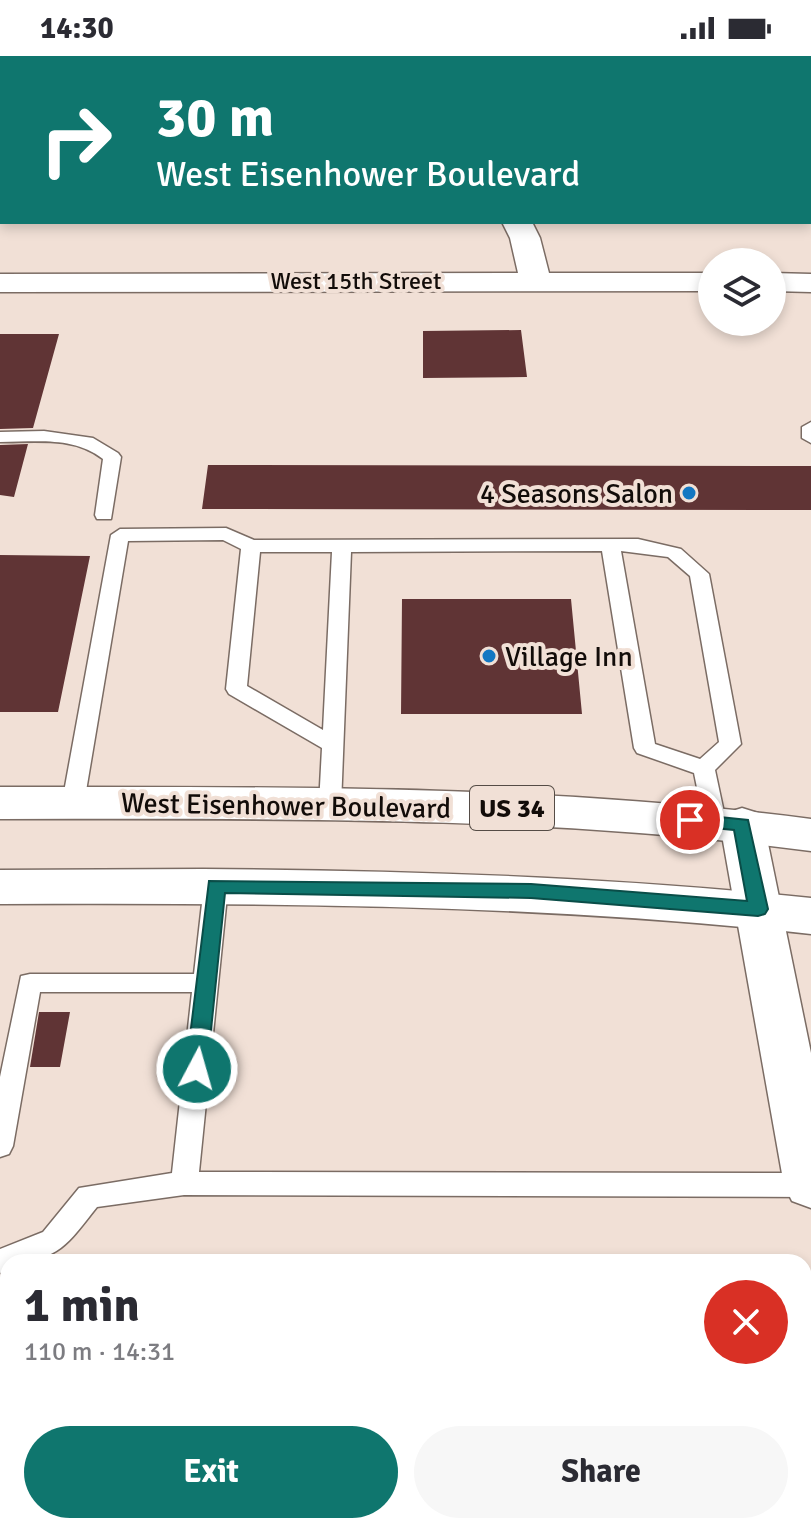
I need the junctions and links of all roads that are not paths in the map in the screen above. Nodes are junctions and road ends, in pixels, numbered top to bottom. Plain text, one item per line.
1 (518, 224) edge
2 (535, 280) junction
3 (698, 282) edge
4 (786, 282) edge
5 (0, 283) edge
6 (811, 283) edge
7 (811, 427) edge
8 (0, 437) edge
9 (811, 438) edge
10 (104, 515) dead end
11 (611, 545) junction
12 (251, 546) junction
13 (342, 546) junction
14 (333, 745) junction
15 (704, 768) junction
16 (0, 803) edge
17 (73, 803) junction
18 (330, 805) junction
19 (728, 823) junction
20 (811, 835) edge
21 (216, 886) junction
22 (0, 887) edge
23 (758, 909) junction
24 (811, 916) edge
25 (206, 983) junction
26 (0, 1146) edge
27 (184, 1183) junction
28 (811, 1185) edge
29 (19, 1254) edge

1 - 2 main road
2 - 3 main road, West 15th Street
2 - 5 main road, West 15th Street
4 - 6 main road
7 - 9 lane
8 - 10 lane
11 - 13 lane
11 - 15 lane
11 - 15 lane
12 - 13 lane
12 - 14 lane
12 - 17 lane
13 - 14 lane
14 - 18 lane
15 - 19 lane
16 - 17 main road, West Eisenhower Boulevard / US 34
17 - 18 main road, West Eisenhower Boulevard / US 34
18 - 19 main road, West Eisenhower Boulevard / US 34
19 - 20 main road, West Eisenhower Boulevard / US 34
19 - 23 main road
21 - 22 main road
21 - 23 main road
21 - 25 lane
23 - 24 main road
23 - 28 main road
25 - 26 lane
25 - 27 lane
27 - 28 lane
27 - 29 lane

